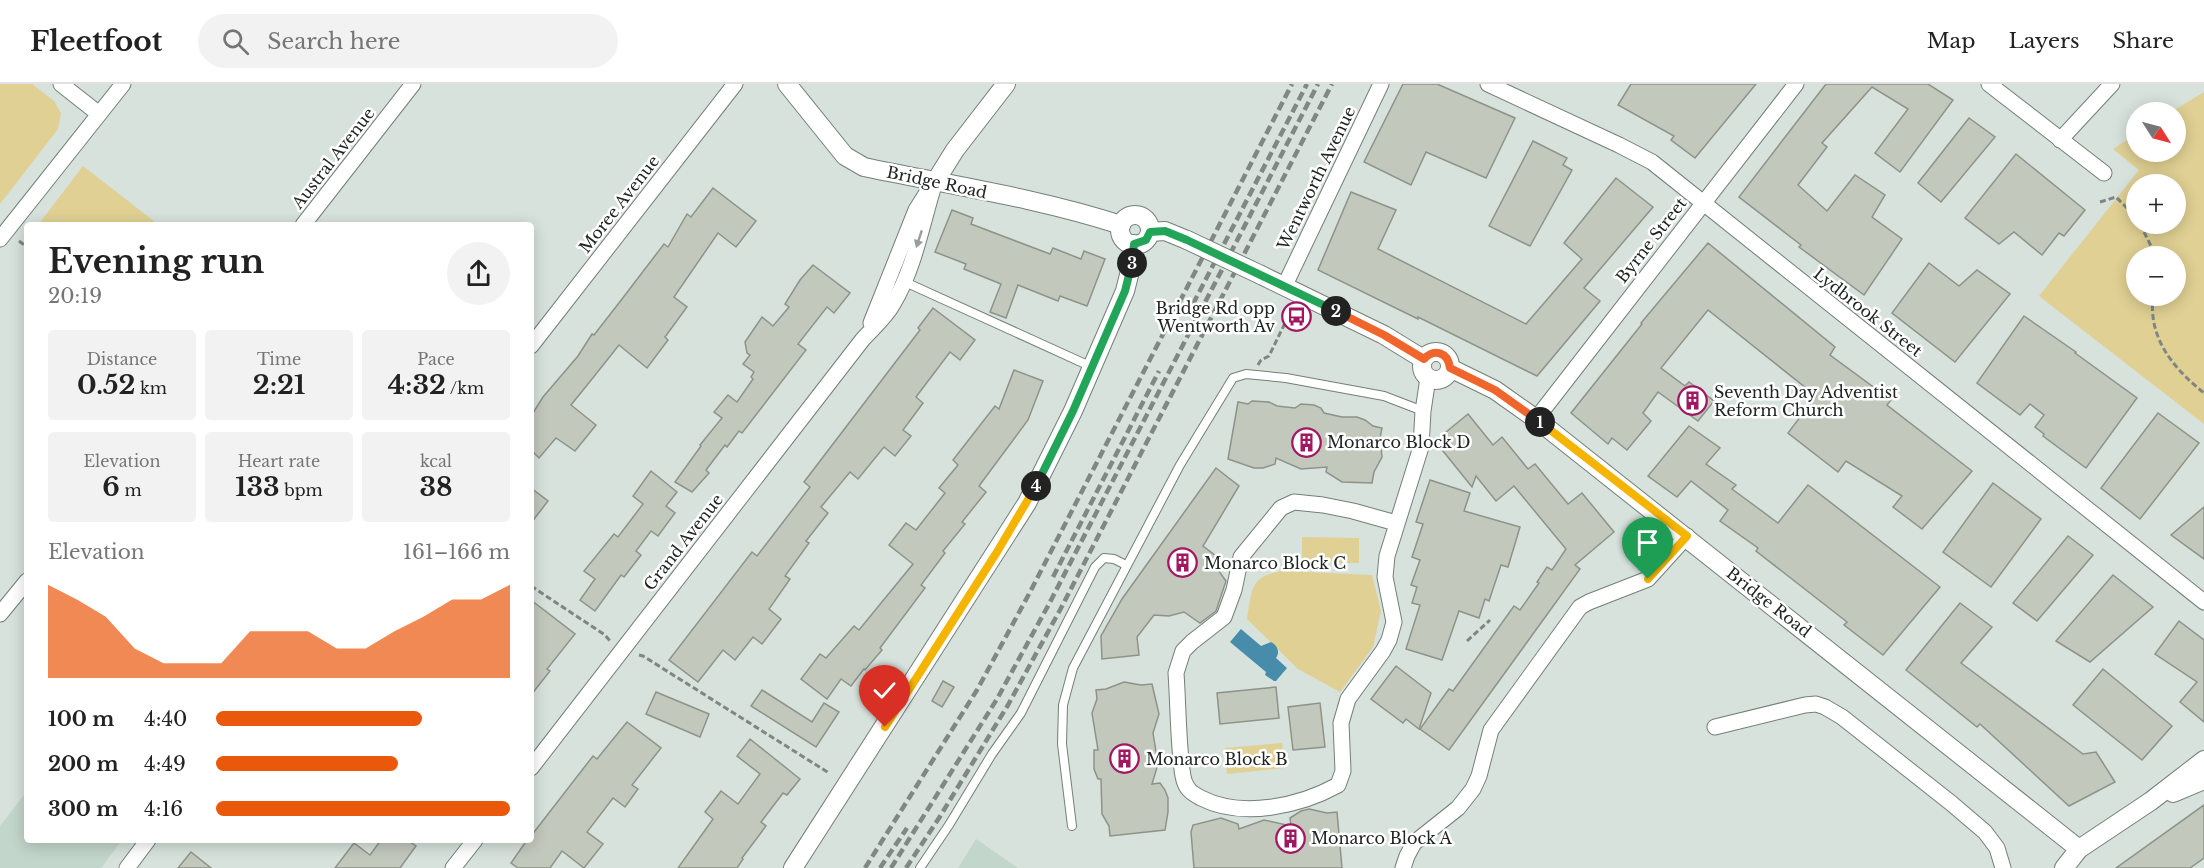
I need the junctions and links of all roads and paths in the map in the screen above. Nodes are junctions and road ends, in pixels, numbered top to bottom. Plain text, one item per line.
1 (61, 84) edge
2 (123, 84) edge
3 (413, 84) edge
4 (735, 84) edge
5 (787, 84) edge
6 (1006, 84) edge
7 (1381, 84) edge
8 (1488, 84) edge
9 (1796, 84) edge
10 (1989, 84) edge
11 (2112, 84) edge
12 (99, 114) junction
13 (2060, 140) junction
14 (2104, 173) dead end
15 (935, 182) junction
16 (2100, 202) dead end
17 (1702, 204) junction
18 (2126, 207) edge
19 (305, 222) edge
20 (1122, 225) junction
21 (1150, 232) junction
22 (16, 238) dead end
23 (0, 239) edge
24 (1134, 244) junction
25 (24, 245) edge
26 (905, 282) junction
27 (1284, 287) junction
28 (2153, 306) edge
29 (1288, 317) dead end
30 (863, 339) junction
31 (534, 342) edge
32 (1424, 359) junction
33 (1092, 367) junction
34 (1450, 368) junction
35 (1252, 374) junction
36 (1428, 378) junction
37 (2204, 393) edge
38 (1423, 411) junction
39 (1536, 419) junction
40 (1396, 523) junction
41 (1687, 536) junction
42 (1126, 565) junction
43 (24, 585) edge
44 (534, 588) edge
45 (2204, 602) edge
46 (0, 614) edge
47 (1490, 620) dead end
48 (1467, 640) dead end
49 (620, 652) junction
50 (1715, 727) dead end
51 (2204, 760) edge
52 (534, 764) edge
53 (829, 773) dead end
54 (2204, 780) edge
55 (2151, 801) junction
56 (1072, 826) dead end
57 (146, 843) edge
58 (473, 843) edge
59 (2079, 849) junction
60 (127, 868) edge
61 (453, 868) edge
62 (793, 868) edge
63 (920, 868) edge
64 (1403, 868) edge
65 (2003, 868) edge
66 (2064, 868) edge

1 - 12 street
2 - 12 street
3 - 19 street, Austral Avenue
4 - 31 street, Moree Avenue
5 - 15 street, Bridge Road
6 - 15 street
7 - 27 street, Wentworth Avenue
8 - 17 street, Lydbrook Street
9 - 17 street, Byrne Street
10 - 13 street
11 - 13 street
12 - 23 street
13 - 14 street
15 - 20 street, Bridge Road
15 -> 26 street, Grand Avenue
15 - 30 street, Grand Avenue
16 - 18 path
17 - 39 street, Byrne Street
17 - 45 street, Lydbrook Street
20 - 21 street
20 - 24 street
21 - 24 street
21 - 27 street, bridge
22 - 25 path
24 - 33 street
26 - 30 street, Grand Avenue
26 - 33 lane
27 - 32 street
28 - 37 path
29 - 35 path
30 - 49 street, Grand Avenue
32 - 34 street
32 - 36 street
33 - 62 street
34 - 36 street
34 - 39 street, Bridge Road
35 - 38 lane
35 - 42 lane
36 - 38 street
38 - 40 street
39 - 41 street, Bridge Road
40 - 40 street
41 - 59 street, Bridge Road
41 - 64 street
42 - 56 lane
42 - 63 lane
43 - 46 street
44 - 49 path
47 - 48 path
49 - 52 street, Grand Avenue
49 - 53 path
50 - 65 street
51 - 55 street
54 - 55 street
55 - 59 street
57 - 60 street
58 - 61 street
59 - 66 street

